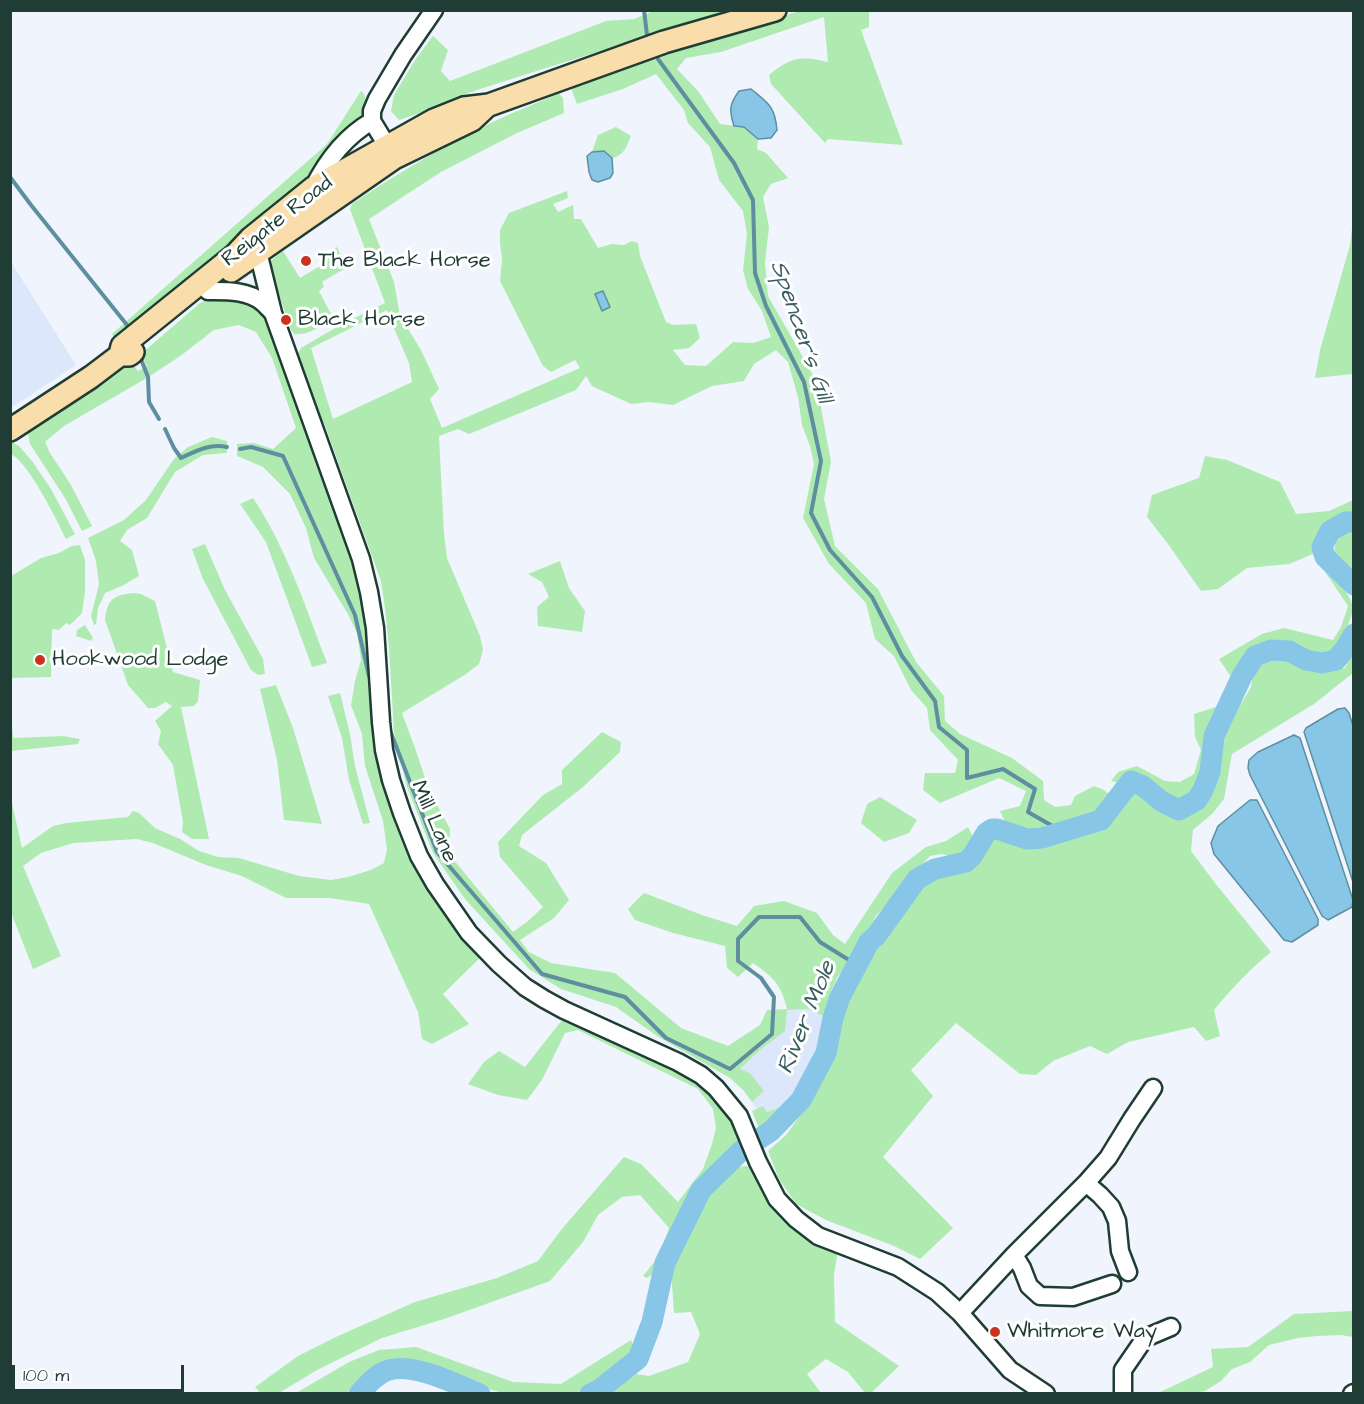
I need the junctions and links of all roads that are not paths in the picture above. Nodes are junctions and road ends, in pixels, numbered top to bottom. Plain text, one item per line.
1 (434, 10) edge
2 (776, 10) edge
3 (372, 121) junction
4 (391, 152) junction
5 (313, 188) junction
6 (246, 255) junction
7 (208, 291) junction
8 (273, 313) junction
9 (129, 347) junction
10 (10, 430) edge
11 (1153, 1088) dead end
12 (1086, 1183) junction
13 (1014, 1255) junction
14 (1128, 1272) dead end
15 (1112, 1284) dead end
16 (960, 1313) junction
17 (1171, 1327) dead end
18 (1046, 1394) edge
19 (1123, 1394) edge

1 - 3 street
2 - 4 main road, Reigate Road
3 - 4 street
3 - 5 street
4 - 5 main road, Reigate Road
4 - 6 main road, Reigate Road
5 - 6 main road, Reigate Road
6 - 7 main road, Reigate Road
6 - 8 street, Mill Lane
6 - 9 main road, Reigate Road
7 - 8 street
7 - 9 main road, Reigate Road
8 - 16 street, Mill Lane
9 - 10 main road, Reigate Road
11 - 12 street
12 - 13 street
12 - 14 street
13 - 15 street
13 - 16 street
16 - 18 street, Mill Lane
17 - 19 street

